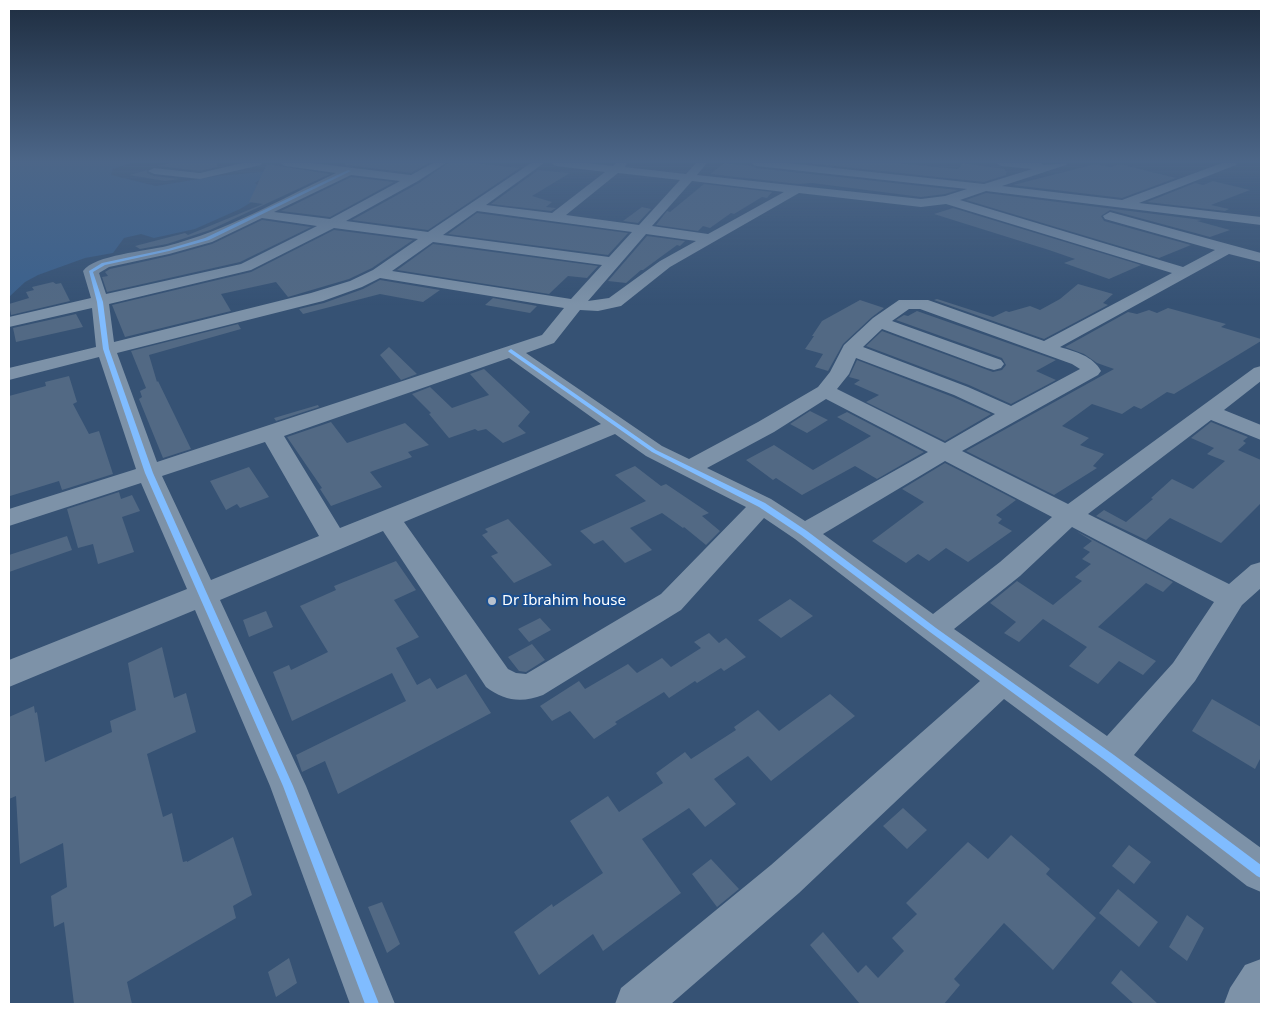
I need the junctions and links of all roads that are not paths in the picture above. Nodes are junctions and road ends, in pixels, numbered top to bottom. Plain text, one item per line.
1 (267, 210) edge
2 (356, 210) edge
3 (469, 210) edge
4 (501, 210) edge
5 (564, 210) edge
6 (660, 210) edge
7 (759, 210) edge
8 (981, 210) edge
9 (1094, 210) edge
10 (1167, 210) edge
11 (1251, 210) edge
12 (262, 214) junction
13 (556, 217) junction
14 (1234, 218) junction
15 (1261, 222) edge
16 (331, 224) junction
17 (643, 229) junction
18 (430, 237) junction
19 (709, 238) junction
20 (1227, 249) junction
21 (1261, 258) edge
22 (613, 262) junction
23 (1185, 272) junction
24 (378, 273) junction
25 (100, 302) junction
26 (575, 305) junction
27 (9, 322) edge
28 (879, 322) junction
29 (1045, 348) junction
30 (106, 349) junction
31 (851, 349) junction
32 (510, 351) junction
33 (994, 364) dead end
34 (1261, 372) edge
35 (9, 374) edge
36 (824, 391) junction
37 (1207, 411) junction
38 (1010, 413) junction
39 (615, 426) junction
40 (271, 433) junction
41 (1261, 433) edge
42 (946, 452) junction
43 (688, 469) junction
44 (149, 473) junction
45 (762, 505) junction
46 (1070, 515) junction
47 (9, 518) edge
48 (389, 520) junction
49 (804, 533) junction
50 (335, 541) junction
51 (1261, 572) edge
52 (203, 594) junction
53 (1232, 598) junction
54 (933, 630) junction
55 (9, 674) edge
56 (1002, 681) junction
57 (1110, 758) junction
58 (1261, 872) edge
59 (1261, 981) edge
60 (372, 1004) edge
61 (637, 1004) edge
62 (1246, 1004) edge

1 - 12 street
2 - 16 street
3 - 18 street
4 - 13 street
5 - 13 street
6 - 17 street
7 - 19 street
8 - 23 street
9 - 20 street
10 - 14 street
11 - 14 street
12 - 16 street
12 - 25 street
13 - 17 street
14 - 15 street
16 - 18 street
16 - 25 street
17 - 19 street
17 - 22 street
18 - 22 street
18 - 24 street
19 - 26 street
20 - 21 street
20 - 23 street
22 - 26 street
23 - 29 street
24 - 26 street
24 - 30 street
25 - 27 street
25 - 30 street
26 - 32 street
28 - 29 street
28 - 31 street
28 - 33 street
29 - 38 street
30 - 35 street
30 - 44 street
31 - 36 street
31 - 38 street
32 - 39 street
32 - 40 street
34 - 37 street
36 - 42 street
36 - 43 street
37 - 41 street
37 - 46 street
38 - 42 street
39 - 43 street
39 - 48 street
40 - 44 street
40 - 50 street
42 - 46 street
42 - 49 street
43 - 45 street
44 - 47 street
44 - 52 street
45 - 48 street
45 - 49 street
46 - 53 street
46 - 54 street
48 - 50 street
49 - 54 street
50 - 52 street
51 - 53 street
52 - 55 street
52 - 60 street
53 - 57 street
54 - 56 street
56 - 57 street
56 - 61 street
57 - 58 street
59 - 62 street

